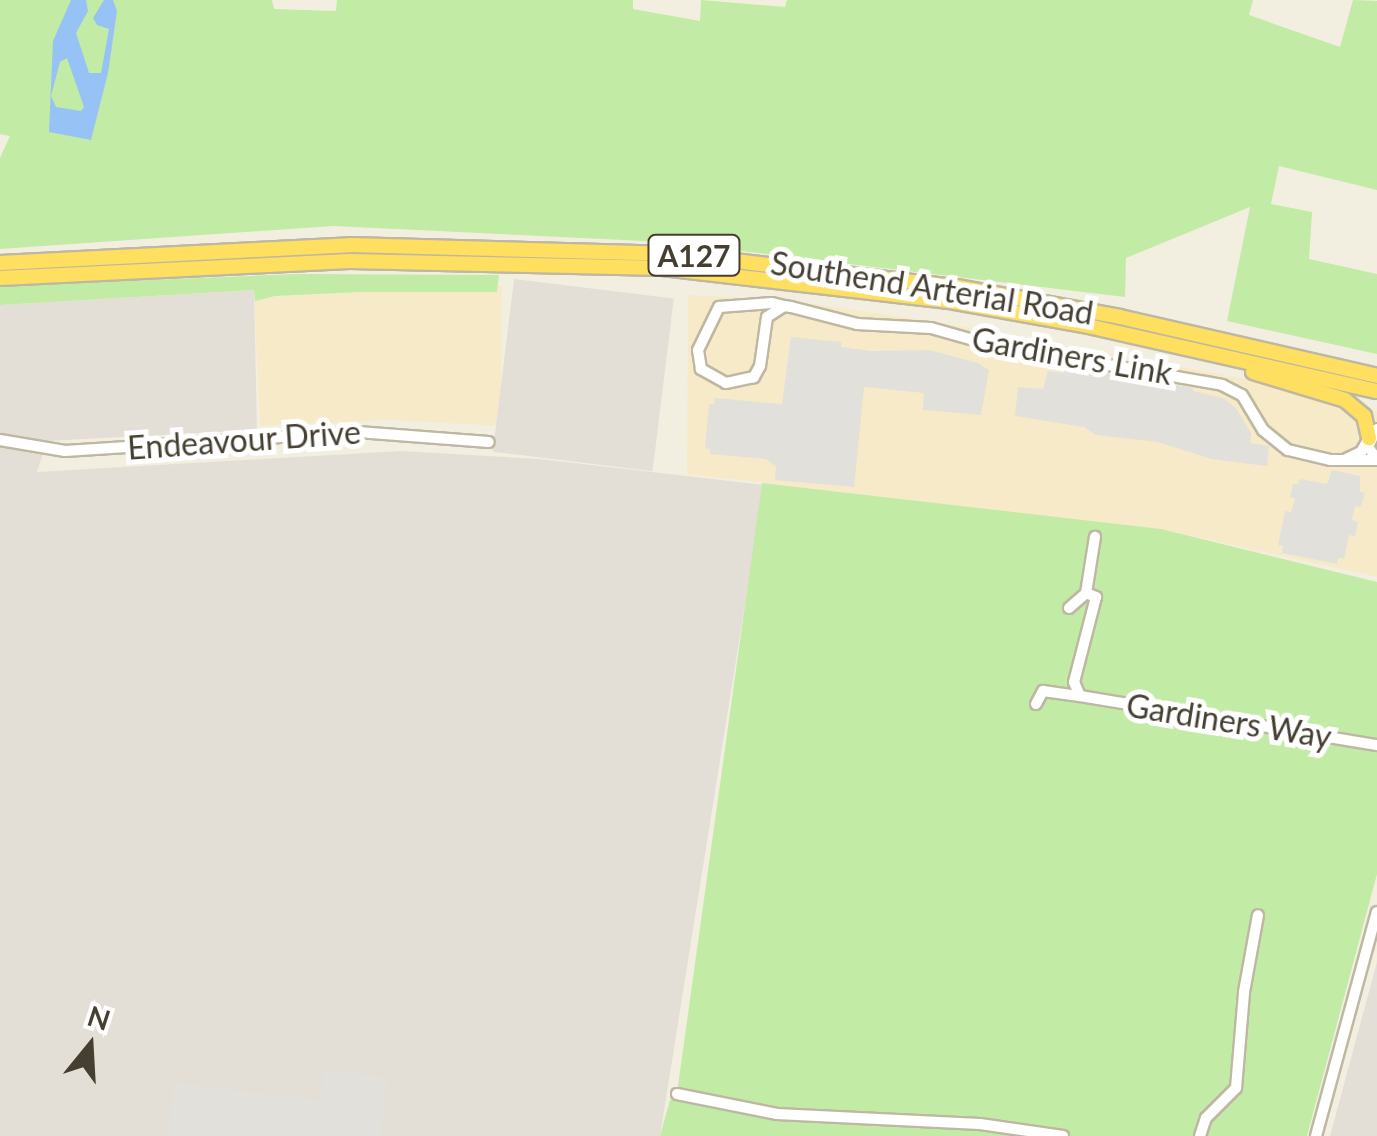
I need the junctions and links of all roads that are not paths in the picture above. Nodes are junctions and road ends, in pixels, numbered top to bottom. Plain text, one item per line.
1 (0, 263) edge
2 (0, 278) edge
3 (784, 306) junction
4 (1088, 326) junction
5 (1377, 375) edge
6 (1377, 392) edge
7 (1373, 433) edge
8 (0, 440) edge
9 (489, 442) dead end
10 (1330, 460) junction
11 (1377, 460) edge
12 (1094, 537) dead end
13 (1086, 593) junction
14 (1069, 608) dead end
15 (1080, 696) junction
16 (1036, 704) dead end
17 (1377, 745) edge
18 (1377, 912) edge
19 (1258, 915) dead end
20 (677, 1094) dead end
21 (1064, 1136) edge
22 (1200, 1136) edge
23 (1316, 1136) edge

1 - 5 highway, Southend Arterial Road / A127
2 - 4 highway, Southend Arterial Road / A127
3 - 3 street, Gardiners Link
3 - 10 street, Gardiners Link
4 - 6 highway, Southend Arterial Road / A127
4 - 7 highway, A127
7 - 10 street
7 - 11 street
8 - 9 street, Endeavour Drive
10 - 11 street, Gardiners Link
12 - 13 street, Gardiners Way
13 - 14 street
13 - 15 street, Gardiners Way
15 - 16 street, Gardiners Way
15 - 17 street, Gardiners Way
18 - 23 street
19 - 22 street
20 - 21 street

